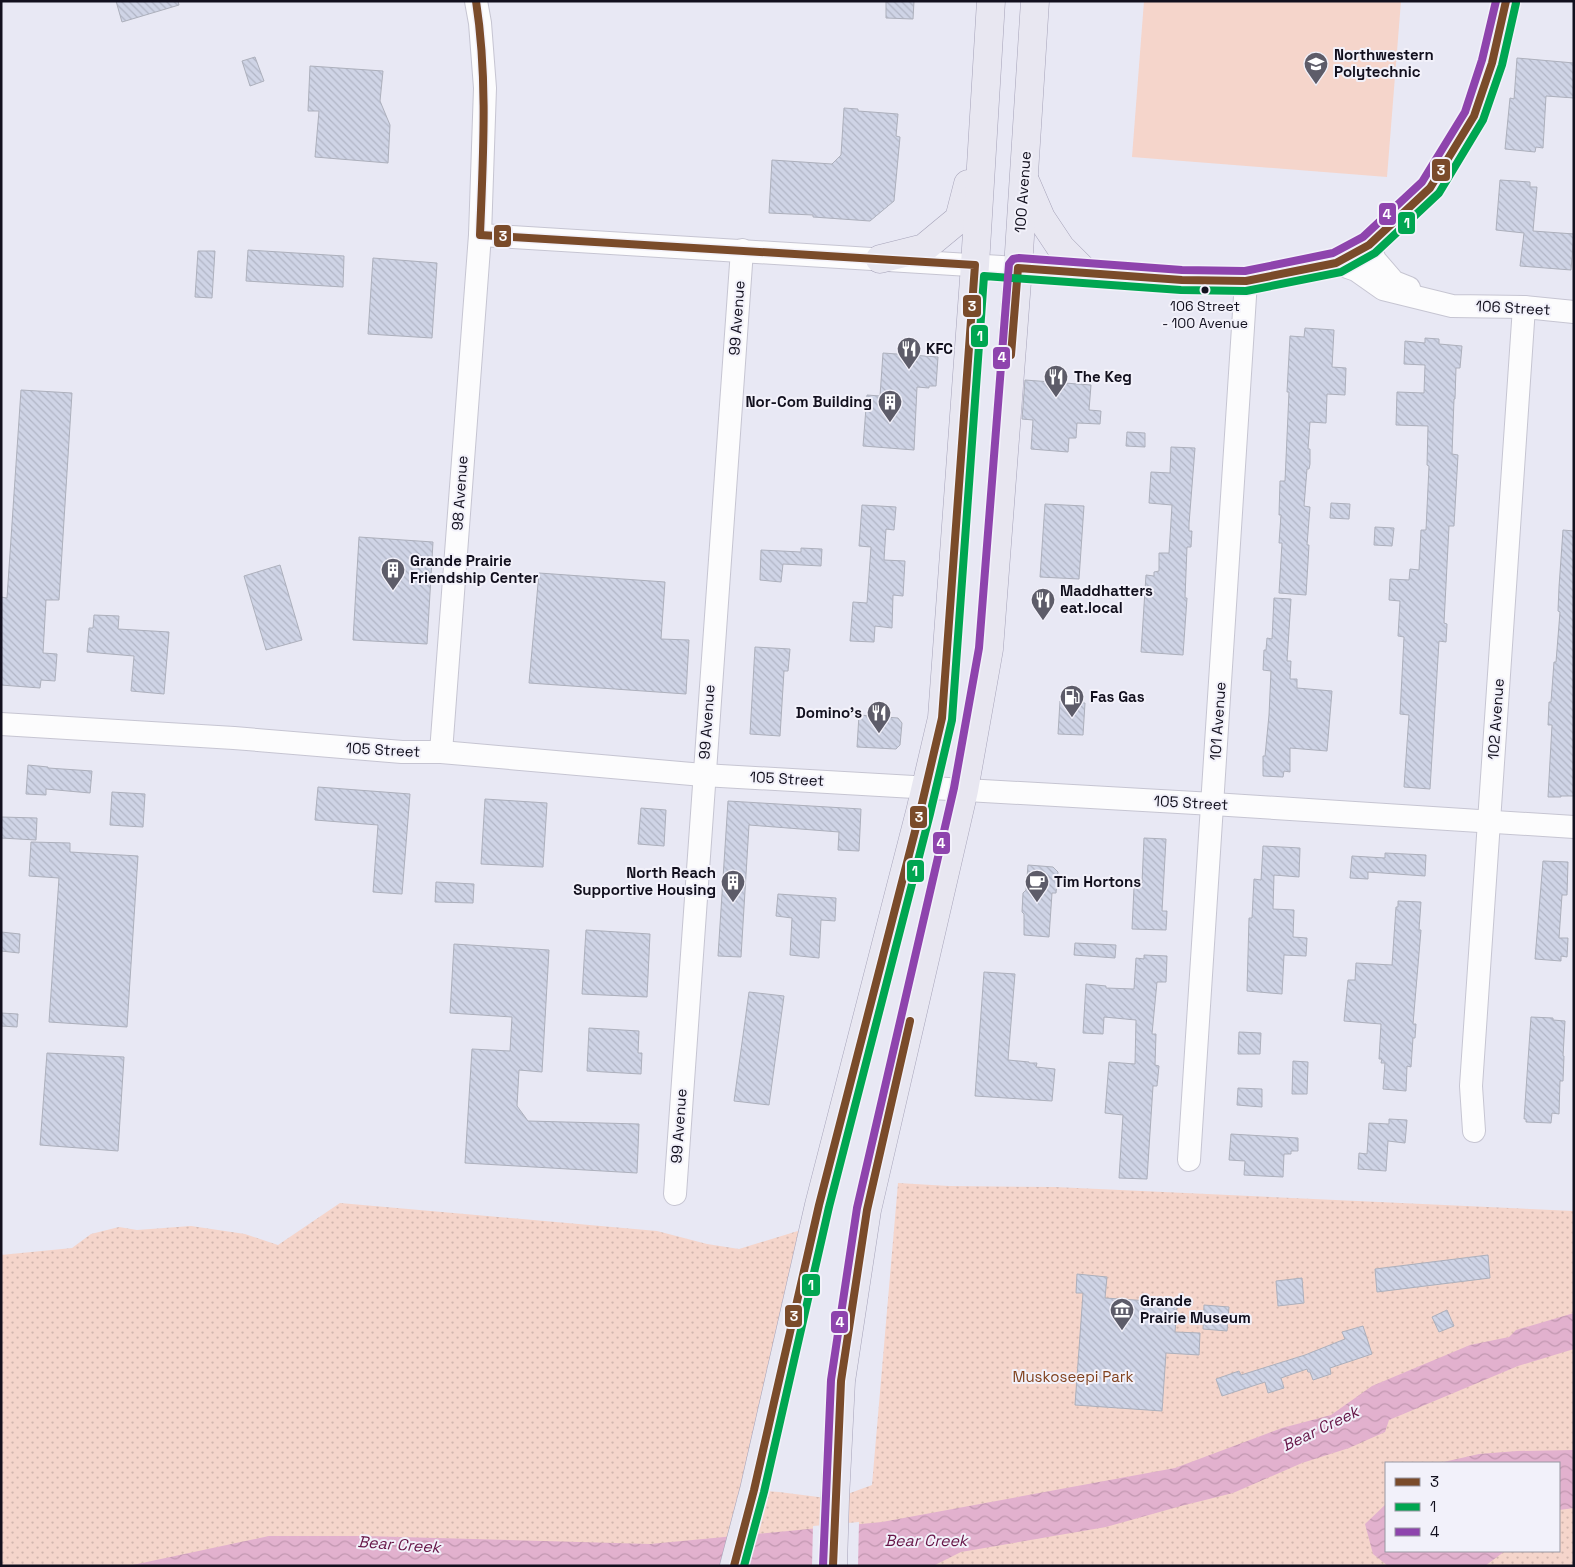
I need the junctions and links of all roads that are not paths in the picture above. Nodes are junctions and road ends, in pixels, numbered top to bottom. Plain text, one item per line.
1 (476, 1) edge
2 (991, 1) edge
3 (1035, 1) edge
4 (1506, 1) edge
5 (983, 125) junction
6 (1024, 177) junction
7 (480, 235) junction
8 (1369, 245) junction
9 (742, 250) junction
10 (880, 259) junction
11 (1336, 263) junction
12 (975, 265) junction
13 (1018, 268) junction
14 (1086, 273) junction
15 (1246, 281) junction
16 (1452, 306) junction
17 (1524, 308) junction
18 (1574, 312) edge
19 (1, 724) edge
20 (441, 752) junction
21 (703, 775) junction
22 (926, 787) junction
23 (964, 790) junction
24 (1213, 804) junction
25 (1489, 821) junction
26 (1574, 827) edge
27 (1474, 1131) dead end
28 (1189, 1160) dead end
29 (675, 1194) dead end
30 (734, 1566) edge
31 (833, 1566) edge

1 - 7 street, 98 Avenue
2 - 5 main road
3 - 6 main road, 100 Avenue
4 - 8 street
5 - 10 main road
5 - 12 main road
6 - 13 main road, 100 Avenue
6 - 14 main road
7 - 9 street
7 - 20 street, 98 Avenue
8 - 11 street
8 - 16 street, 106 Street
9 - 10 street
9 - 21 street, 99 Avenue
10 - 12 street
11 - 15 street
11 - 16 street, 106 Street
12 - 13 street
12 - 22 main road
13 - 14 street
13 - 23 main road, 100 Avenue
14 - 15 street
15 - 24 street, 101 Avenue
16 - 17 street, 106 Street
17 - 18 street, 106 Street
17 - 25 street, 102 Avenue
19 - 20 street, 105 Street
20 - 21 street, 105 Street
21 - 22 street, 105 Street
21 - 29 street, 99 Avenue
22 - 23 street, 105 Street
22 - 30 main road
23 - 24 street, 105 Street
23 - 31 main road, 100 Avenue
24 - 25 street, 105 Street
24 - 28 street, 101 Avenue
25 - 26 street, 105 Street
25 - 27 street, 102 Avenue

